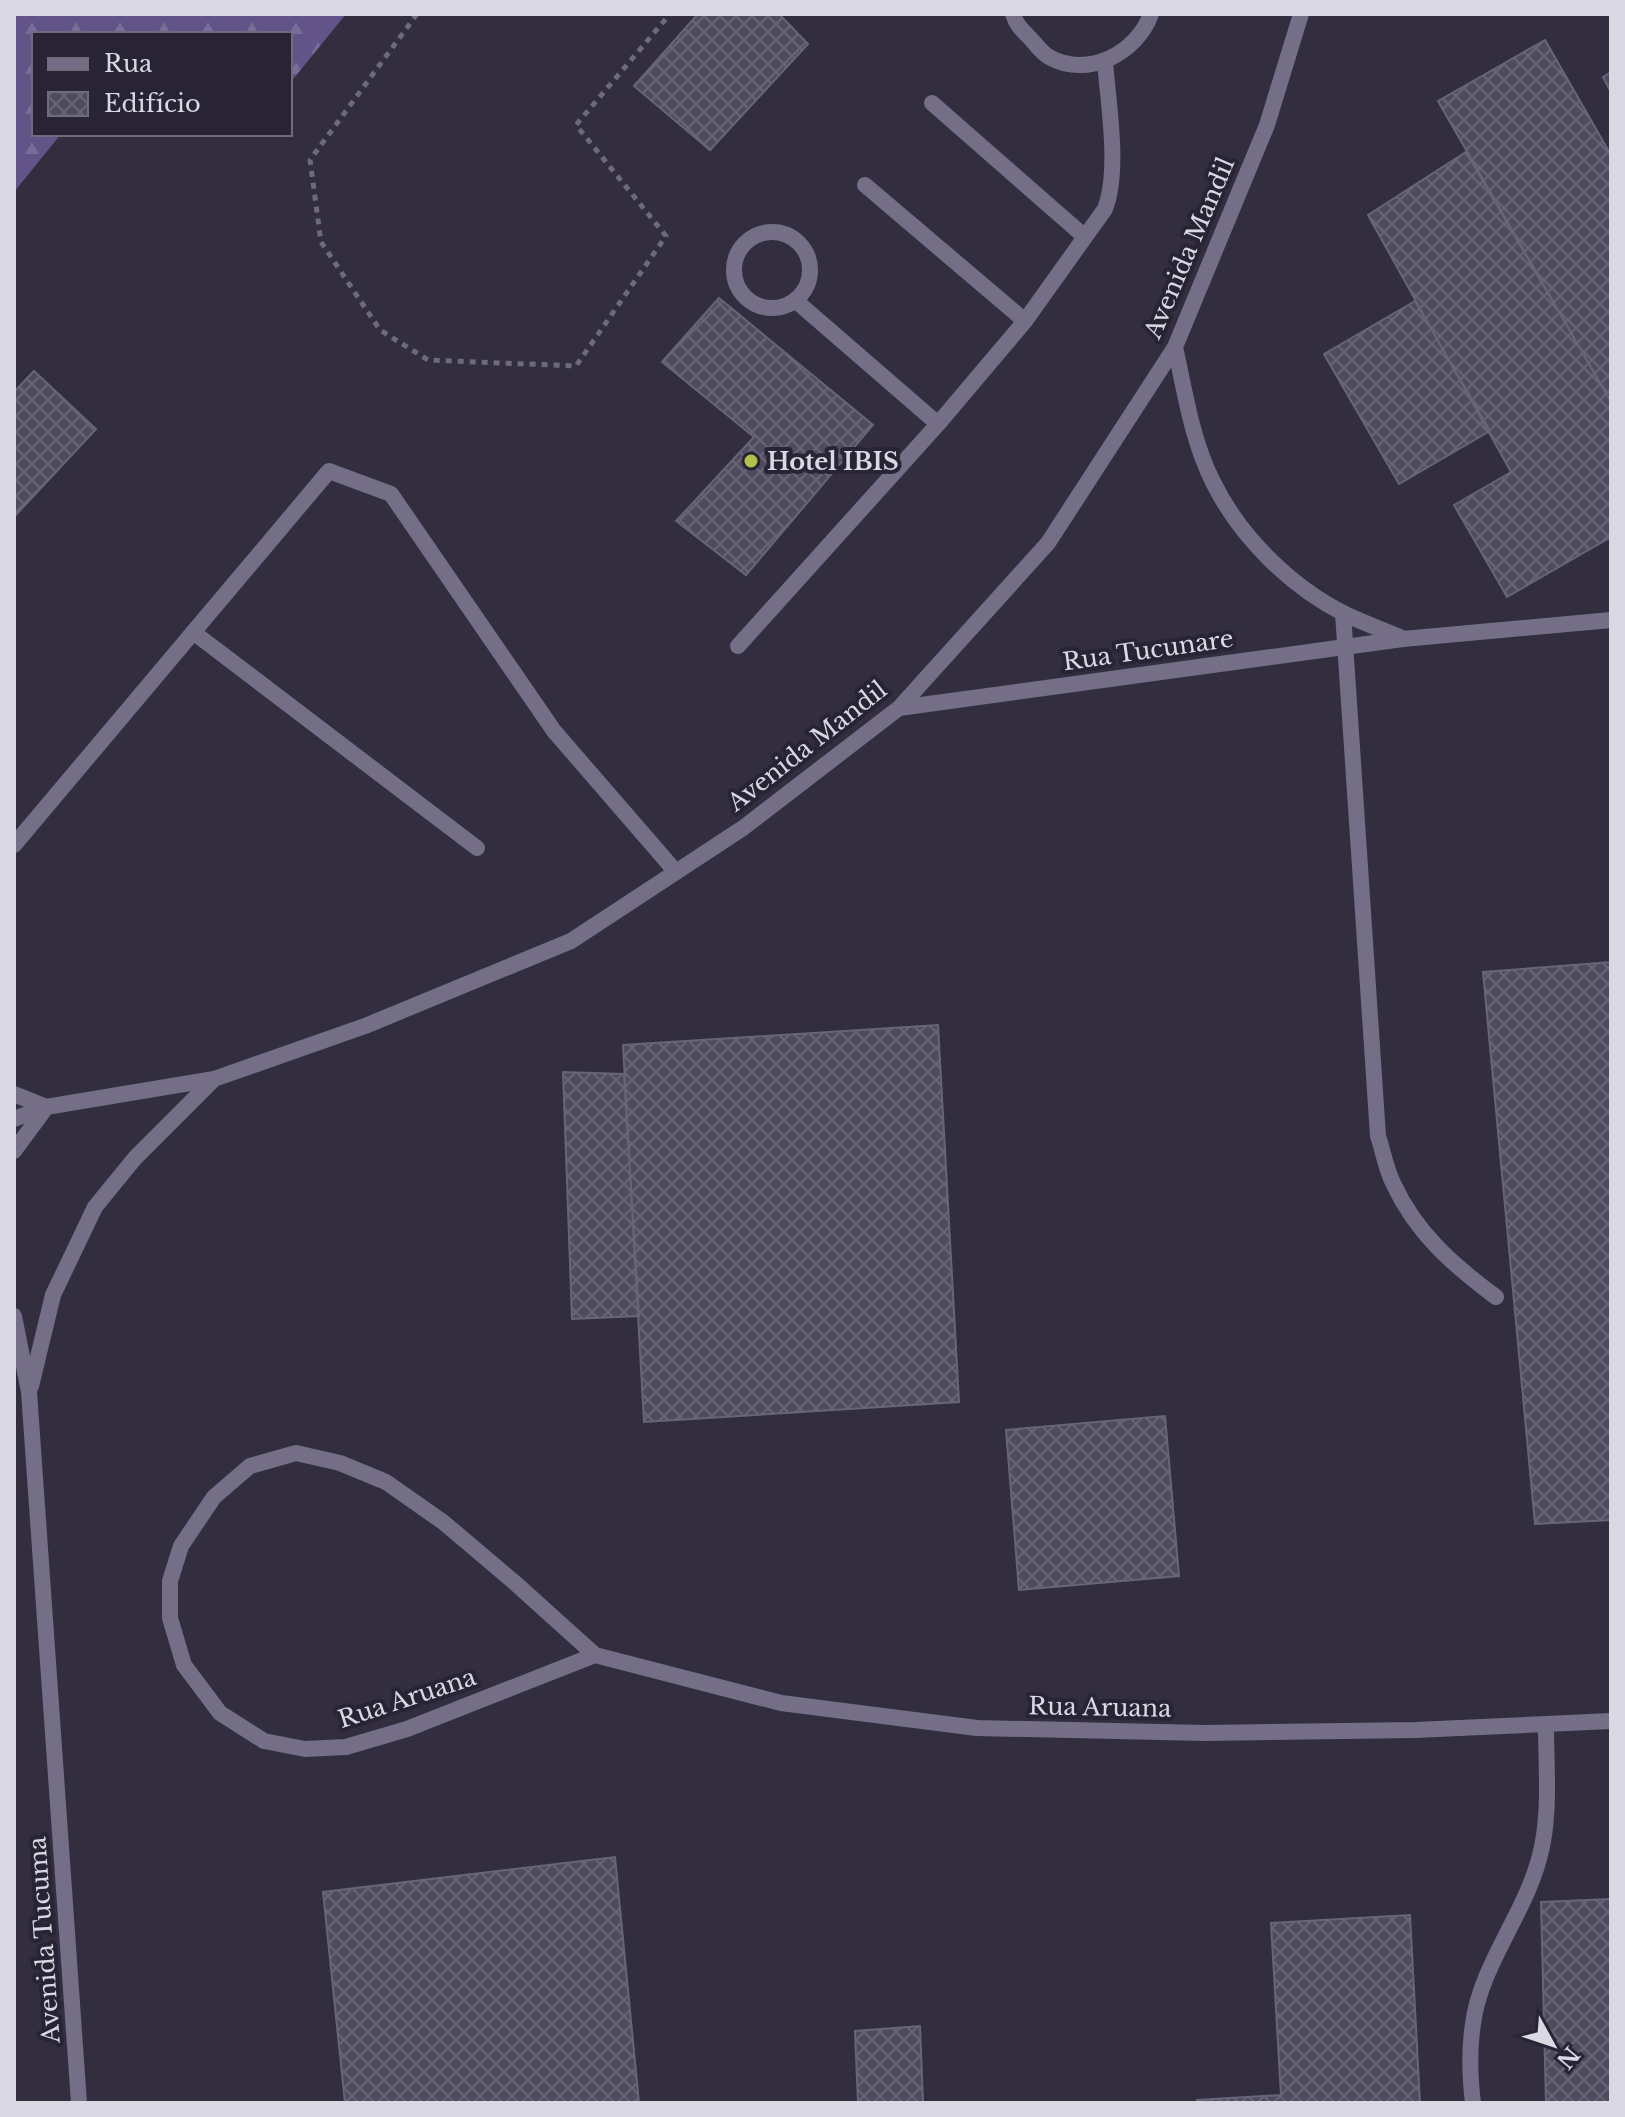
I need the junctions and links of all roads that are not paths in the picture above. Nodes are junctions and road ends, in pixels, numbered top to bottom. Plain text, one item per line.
1 (1013, 14) edge
2 (1151, 14) edge
3 (1301, 14) edge
4 (1105, 61) junction
5 (932, 103) dead end
6 (865, 185) dead end
7 (1085, 237) junction
8 (796, 301) junction
9 (1025, 321) junction
10 (1175, 347) junction
11 (938, 424) junction
12 (1343, 613) junction
13 (1611, 620) edge
14 (193, 632) junction
15 (1403, 639) junction
16 (738, 646) dead end
17 (1346, 648) junction
18 (899, 708) junction
19 (14, 845) edge
20 (477, 848) dead end
21 (676, 872) junction
22 (214, 1079) junction
23 (14, 1094) edge
24 (46, 1107) junction
25 (14, 1119) edge
26 (14, 1151) edge
27 (1496, 1297) dead end
28 (14, 1316) edge
29 (29, 1392) junction
30 (595, 1655) junction
31 (1611, 1721) edge
32 (1546, 1725) junction
33 (79, 2103) edge
34 (1473, 2103) edge

1 - 4 street
2 - 4 street
3 - 10 street, Avenida Mandil
4 - 7 street
5 - 7 street
6 - 9 street
7 - 9 street
8 - 8 street
8 - 11 street
9 - 11 street
10 - 12 street, Rua Tucunare
10 - 18 street, Avenida Mandil
11 - 16 street
12 - 15 street, Rua Tucunare
12 - 17 street
13 - 15 street, Rua Tucunare
14 - 19 street
14 - 20 street
14 - 21 street
15 - 17 street, Rua Tucunare
17 - 18 street, Rua Tucunare
17 - 27 street
18 - 21 street, Avenida Mandil
21 - 22 street, Avenida Mandil
22 - 24 street, Avenida Mandil
22 - 29 street, Avenida Tucuma
23 - 24 street
24 - 25 street, Avenida Mandil
24 - 26 street
28 - 29 street, Avenida Tucuma
29 - 33 street, Avenida Tucuma
30 - 30 street, Rua Aruana
30 - 32 street, Rua Aruana
31 - 32 street, Rua Aruana
32 - 34 street

